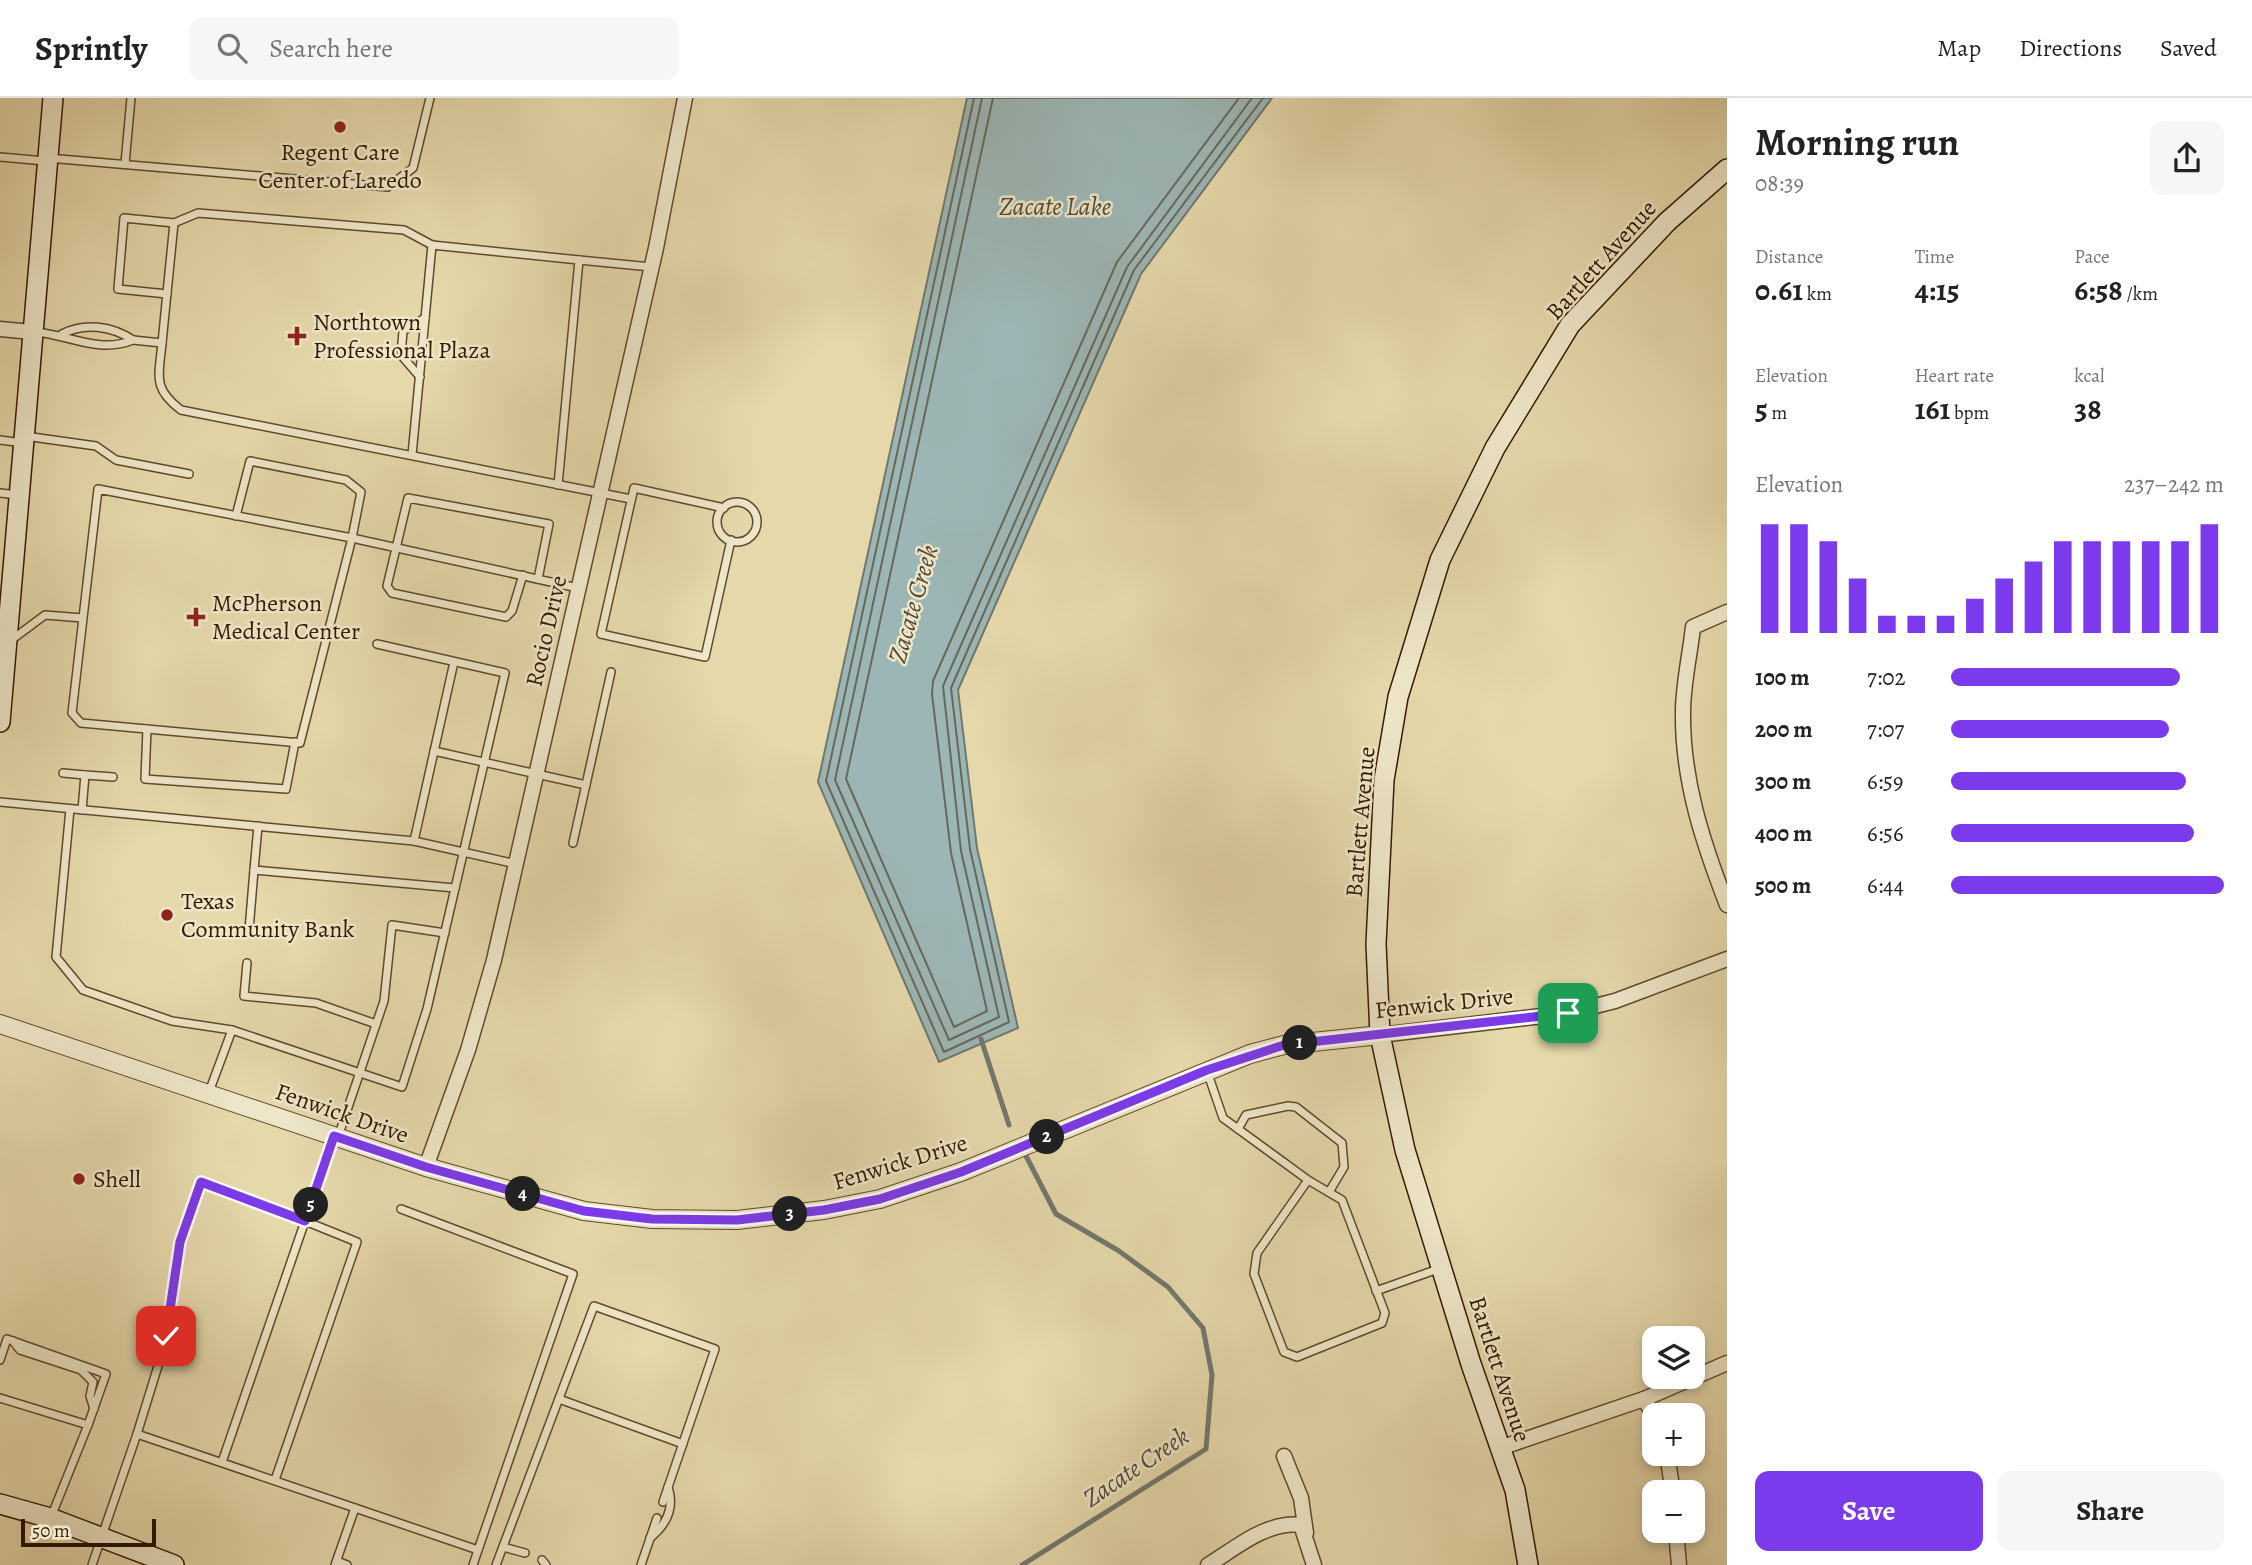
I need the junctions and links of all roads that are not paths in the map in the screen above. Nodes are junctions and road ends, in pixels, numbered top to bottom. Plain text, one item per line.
1 (52, 98) edge
2 (131, 98) edge
3 (430, 98) edge
4 (685, 98) edge
5 (0, 157) edge
6 (47, 160) junction
7 (125, 164) junction
8 (1727, 169) edge
9 (174, 223) junction
10 (432, 246) junction
11 (579, 260) junction
12 (652, 267) junction
13 (167, 294) junction
14 (425, 318) junction
15 (0, 329) edge
16 (32, 332) junction
17 (62, 334) junction
18 (133, 340) junction
19 (162, 343) junction
20 (419, 377) junction
21 (24, 439) junction
22 (0, 440) edge
23 (412, 455) junction
24 (189, 474) dead end
25 (558, 485) junction
26 (9, 494) edge
27 (600, 494) junction
28 (631, 499) junction
29 (724, 508) junction
30 (236, 516) junction
31 (352, 538) junction
32 (732, 540) junction
33 (398, 548) junction
34 (523, 575) junction
35 (538, 579) junction
36 (6, 580) edge
37 (579, 588) junction
38 (1727, 612) edge
39 (83, 618) junction
40 (6, 643) junction
41 (377, 644) dead end
42 (454, 662) junction
43 (611, 672) dead end
44 (0, 722) edge
45 (147, 729) junction
46 (295, 742) junction
47 (435, 751) junction
48 (485, 762) junction
49 (63, 773) dead end
50 (85, 775) junction
51 (537, 775) junction
52 (113, 777) dead end
53 (586, 785) junction
54 (0, 802) edge
55 (70, 809) junction
56 (82, 810) junction
57 (258, 827) junction
58 (414, 841) junction
59 (573, 844) dead end
60 (464, 852) junction
61 (516, 864) junction
62 (254, 870) junction
63 (455, 888) junction
64 (1727, 905) edge
65 (249, 930) dead end
66 (445, 933) junction
67 (1727, 959) edge
68 (247, 962) dead end
69 (0, 1024) edge
70 (376, 1024) junction
71 (232, 1030) junction
72 (1380, 1035) junction
73 (1207, 1070) junction
74 (359, 1073) junction
75 (208, 1094) junction
76 (1238, 1129) junction
77 (336, 1137) junction
78 (426, 1167) junction
79 (1308, 1180) junction
80 (1329, 1192) junction
81 (401, 1209) dead end
82 (305, 1221) junction
83 (1441, 1268) junction
84 (1376, 1291) junction
85 (13, 1341) junction
86 (0, 1360) edge
87 (1727, 1363) edge
88 (0, 1398) edge
89 (559, 1399) junction
90 (1644, 1399) junction
91 (1646, 1403) edge
92 (94, 1410) junction
93 (88, 1425) junction
94 (137, 1434) junction
95 (683, 1444) junction
96 (1500, 1448) junction
97 (1284, 1457) dead end
98 (222, 1462) junction
99 (275, 1480) junction
100 (668, 1486) junction
101 (663, 1502) dead end
102 (0, 1504) edge
103 (355, 1508) junction
104 (50, 1518) junction
105 (657, 1518) dead end
106 (1306, 1535) junction
107 (650, 1538) junction
108 (102, 1539) junction
109 (1677, 1543) edge
110 (503, 1546) junction
111 (478, 1550) junction
112 (525, 1553) dead end
113 (336, 1563) edge
114 (92, 1565) edge
115 (174, 1565) edge
116 (347, 1565) edge
117 (473, 1565) edge
118 (496, 1565) edge
119 (641, 1565) edge
120 (1208, 1565) edge
121 (1314, 1565) edge
122 (1528, 1565) edge
123 (1679, 1565) edge

1 - 6 main road
2 - 7 lane
3 - 7 lane
4 - 12 street, Rocio Drive
5 - 6 lane
6 - 7 lane
6 - 16 main road
8 - 72 main road, Bartlett Avenue
9 - 10 lane
9 - 13 lane
9 - 13 lane
10 - 11 lane
10 - 14 lane
11 - 12 lane
11 - 25 lane
12 - 27 street, Rocio Drive
13 - 19 lane
14 - 20 lane
14 - 20 lane
15 - 16 street
16 - 17 lane
16 - 21 main road
17 - 18 lane
17 - 18 lane
18 - 19 lane
19 - 23 lane
20 - 23 lane
21 - 22 lane
21 - 24 lane
21 - 26 main road
23 - 25 lane
25 - 27 lane
26 - 36 main road
27 - 28 lane
27 - 37 street, Rocio Drive
28 - 29 lane
28 - 32 lane
29 - 32 lane
29 - 32 lane
30 - 31 lane
30 - 31 lane
30 - 39 lane
31 - 33 lane
31 - 46 lane
33 - 34 lane
33 - 34 lane
33 - 35 lane
34 - 35 lane
35 - 37 lane
36 - 40 main road
37 - 51 street, Rocio Drive
38 - 64 street
39 - 40 lane
39 - 45 lane
40 - 44 main road
41 - 42 lane
42 - 47 lane
42 - 48 lane
43 - 53 lane
45 - 46 lane
45 - 46 lane
47 - 48 lane
47 - 58 lane
48 - 51 lane
48 - 60 lane
49 - 50 lane
50 - 52 lane
50 - 56 lane
51 - 53 lane
51 - 61 street, Rocio Drive
53 - 59 lane
54 - 55 lane
55 - 56 lane
55 - 71 lane
56 - 57 lane
57 - 58 lane
57 - 62 lane
58 - 60 lane
60 - 61 lane
60 - 63 lane
61 - 78 street, Rocio Drive
62 - 63 lane
62 - 65 lane
63 - 66 lane
66 - 70 lane
66 - 74 lane
67 - 72 street, Fenwick Drive
68 - 70 lane
69 - 75 street, Fenwick Drive
70 - 74 lane
71 - 74 lane
71 - 75 lane
72 - 73 street, Fenwick Drive
72 - 83 main road, Bartlett Avenue
73 - 76 lane
73 - 78 street, Fenwick Drive
74 - 77 lane
75 - 77 street, Fenwick Drive
76 - 79 lane
76 - 80 lane
77 - 78 street, Fenwick Drive
77 - 82 lane
79 - 80 lane
79 - 84 lane
80 - 84 lane
81 - 111 lane
82 - 94 lane
82 - 98 lane
82 - 99 lane
83 - 84 lane
83 - 96 main road, Bartlett Avenue
85 - 86 lane
85 - 92 lane
85 - 92 lane
87 - 90 street
88 - 93 lane
89 - 95 lane
89 - 95 lane
89 - 110 lane
90 - 91 street
90 - 96 street
92 - 93 lane
93 - 104 lane
94 - 98 lane
94 - 108 lane
95 - 100 lane
96 - 122 main road, Bartlett Avenue
97 - 106 street
98 - 99 lane
99 - 103 lane
100 - 101 lane
100 - 107 lane
102 - 104 main road
103 - 111 lane
103 - 113 lane
104 - 108 main road
105 - 107 lane
106 - 120 street
106 - 121 street
107 - 119 lane
108 - 114 lane
108 - 115 main road
109 - 123 street
110 - 112 lane
110 - 118 lane
111 - 117 lane
113 - 116 lane

